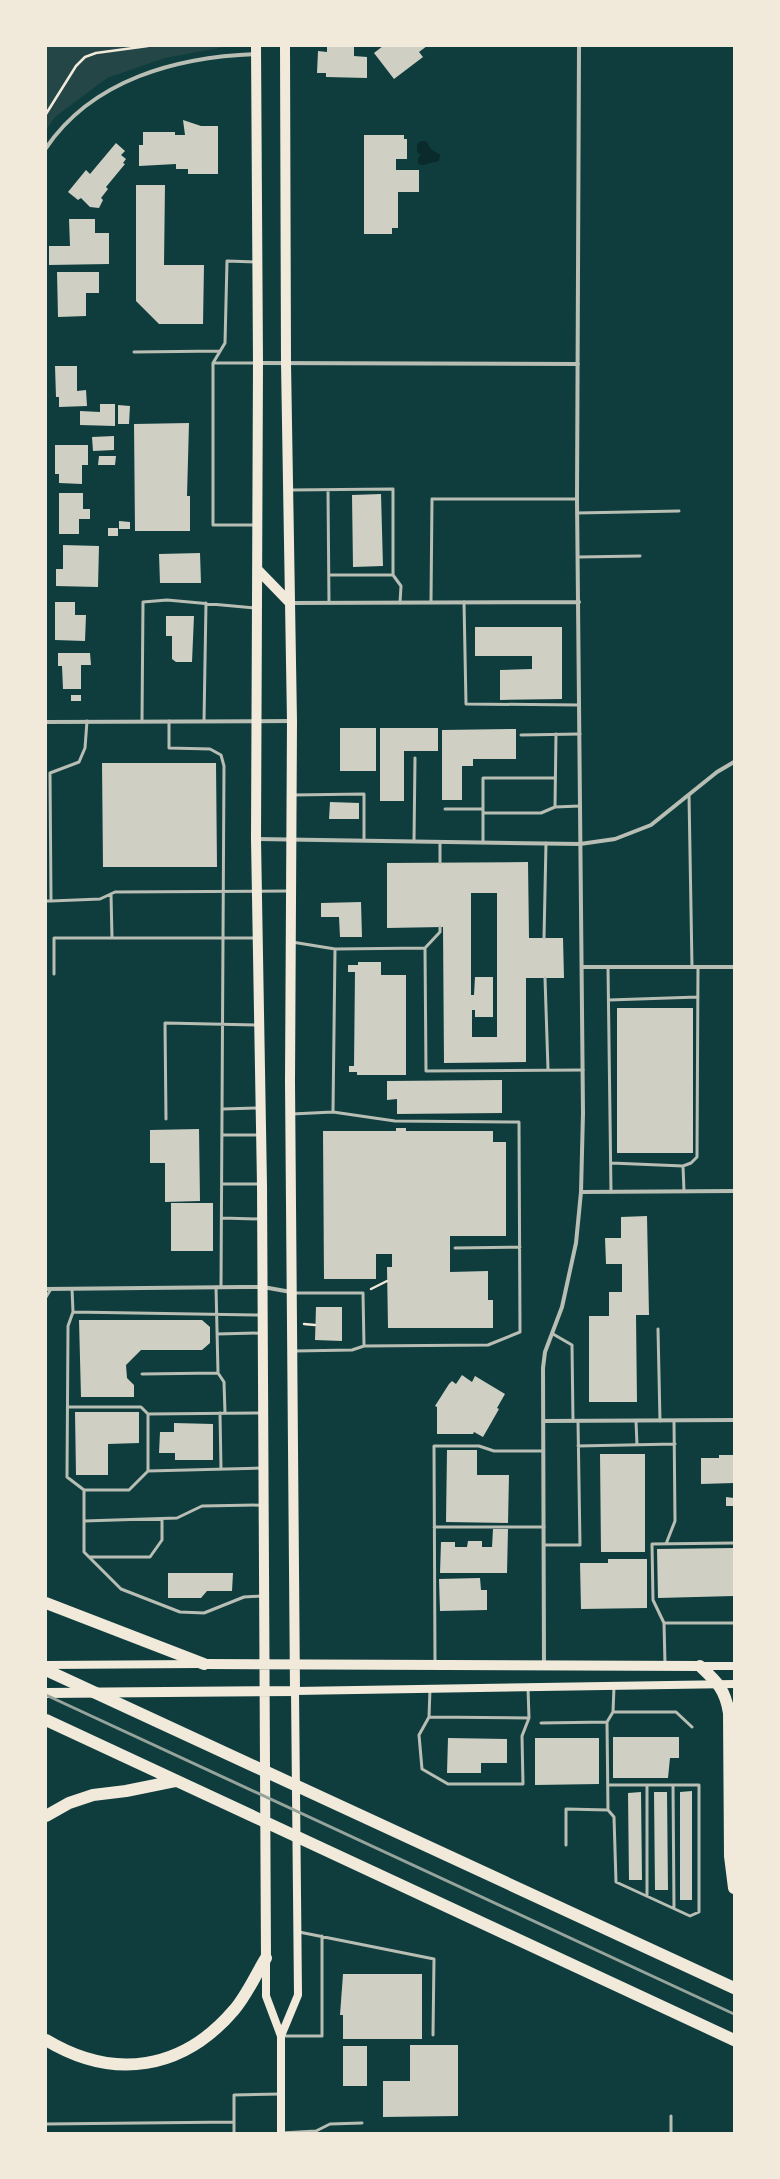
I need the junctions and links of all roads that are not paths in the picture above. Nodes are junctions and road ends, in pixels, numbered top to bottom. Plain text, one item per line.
1 (285, 46) edge
2 (579, 46) edge
3 (256, 50) edge
4 (46, 148) edge
5 (257, 262) junction
6 (220, 351) junction
7 (134, 352) dead end
8 (213, 363) junction
9 (258, 363) junction
10 (286, 363) junction
11 (578, 364) junction
12 (288, 490) junction
13 (328, 490) junction
14 (577, 499) junction
15 (679, 511) dead end
16 (577, 513) junction
17 (257, 525) junction
18 (578, 556) junction
19 (640, 556) dead end
20 (257, 569) junction
21 (393, 575) junction
22 (329, 576) junction
23 (432, 602) junction
24 (464, 602) junction
25 (579, 602) junction
26 (206, 603) junction
27 (290, 603) junction
28 (329, 603) junction
29 (400, 603) junction
30 (256, 608) junction
31 (579, 705) junction
32 (86, 721) junction
33 (142, 721) junction
34 (169, 721) junction
35 (204, 721) junction
36 (256, 721) junction
37 (292, 721) junction
38 (46, 722) edge
39 (556, 734) junction
40 (580, 734) junction
41 (522, 735) dead end
42 (415, 758) dead end
43 (734, 762) edge
44 (556, 778) junction
45 (292, 795) junction
46 (689, 795) junction
47 (555, 806) junction
48 (580, 806) junction
49 (445, 809) dead end
50 (483, 809) junction
51 (483, 813) junction
52 (256, 839) junction
53 (292, 839) junction
54 (364, 840) junction
55 (414, 841) junction
56 (440, 842) junction
57 (483, 842) junction
58 (546, 843) junction
59 (580, 844) junction
60 (440, 863) dead end
61 (257, 891) junction
62 (292, 891) junction
63 (222, 892) junction
64 (111, 894) junction
65 (46, 901) edge
66 (52, 901) junction
67 (440, 927) dead end
68 (112, 938) junction
69 (222, 938) junction
70 (258, 938) junction
71 (544, 938) dead end
72 (291, 942) junction
73 (425, 948) junction
74 (335, 949) junction
75 (582, 967) junction
76 (608, 967) junction
77 (692, 967) junction
78 (698, 967) junction
79 (734, 967) edge
80 (54, 974) dead end
81 (545, 978) dead end
82 (698, 997) junction
83 (609, 1000) junction
84 (223, 1024) junction
85 (259, 1025) junction
86 (548, 1069) junction
87 (583, 1070) junction
88 (261, 1108) junction
89 (223, 1109) junction
90 (333, 1112) junction
91 (290, 1114) junction
92 (166, 1119) dead end
93 (222, 1135) junction
94 (261, 1135) junction
95 (611, 1163) junction
96 (683, 1166) junction
97 (222, 1184) junction
98 (262, 1184) junction
99 (684, 1191) junction
100 (734, 1191) edge
101 (581, 1192) junction
102 (611, 1192) junction
103 (222, 1218) junction
104 (262, 1219) junction
105 (520, 1247) junction
106 (455, 1248) dead end
107 (216, 1287) junction
108 (221, 1287) junction
109 (263, 1287) junction
110 (48, 1289) edge
111 (72, 1289) junction
112 (292, 1292) junction
113 (46, 1297) edge
114 (73, 1312) junction
115 (216, 1314) junction
116 (263, 1315) junction
117 (658, 1329) dead end
118 (262, 1333) junction
119 (217, 1334) junction
120 (553, 1334) junction
121 (364, 1346) junction
122 (293, 1351) junction
123 (218, 1373) junction
124 (142, 1374) dead end
125 (68, 1407) junction
126 (220, 1413) junction
127 (225, 1413) junction
128 (262, 1413) junction
129 (148, 1414) junction
130 (674, 1420) junction
131 (734, 1420) edge
132 (543, 1421) junction
133 (573, 1421) junction
134 (578, 1421) junction
135 (636, 1421) junction
136 (660, 1421) junction
137 (675, 1444) junction
138 (637, 1445) junction
139 (578, 1446) junction
140 (543, 1451) junction
141 (262, 1468) junction
142 (220, 1469) junction
143 (148, 1471) junction
144 (84, 1490) junction
145 (263, 1505) junction
146 (162, 1519) junction
147 (84, 1521) junction
148 (434, 1527) junction
149 (544, 1527) junction
150 (734, 1543) edge
151 (666, 1544) junction
152 (544, 1545) junction
153 (89, 1557) junction
154 (263, 1595) junction
155 (46, 1603) edge
156 (664, 1623) junction
157 (734, 1623) edge
158 (293, 1663) junction
159 (204, 1664) junction
160 (264, 1664) junction
161 (435, 1664) junction
162 (544, 1664) junction
163 (46, 1665) edge
164 (665, 1666) junction
165 (700, 1666) junction
166 (734, 1666) edge
167 (46, 1670) edge
168 (720, 1684) junction
169 (734, 1684) edge
170 (528, 1687) junction
171 (614, 1687) junction
172 (430, 1688) junction
173 (265, 1691) junction
174 (295, 1691) junction
175 (46, 1693) edge
176 (613, 1712) junction
177 (429, 1717) junction
178 (528, 1718) junction
179 (46, 1720) edge
180 (606, 1722) junction
181 (541, 1723) dead end
182 (692, 1727) dead end
183 (732, 1733) edge
184 (175, 1781) junction
185 (608, 1785) junction
186 (647, 1785) junction
187 (673, 1785) junction
188 (608, 1810) junction
189 (46, 1816) edge
190 (566, 1845) dead end
191 (734, 1888) edge
192 (646, 1896) junction
193 (674, 1908) junction
194 (297, 1931) junction
195 (322, 1936) junction
196 (266, 1958) junction
197 (734, 1988) edge
198 (433, 2035) dead end
199 (281, 2036) junction
200 (46, 2040) edge
201 (734, 2040) edge
202 (281, 2094) junction
203 (671, 2116) dead end
204 (234, 2122) junction
205 (362, 2123) dead end
206 (46, 2124) edge
207 (316, 2132) edge
208 (234, 2133) edge
209 (281, 2133) edge
210 (671, 2133) edge

1 - 10 main road
2 - 11 street
3 - 4 street
3 - 5 main road
5 - 6 lane
5 - 9 main road
6 - 7 lane
6 - 8 lane
8 - 9 lane
8 - 17 lane
9 - 10 street
9 - 17 main road
10 - 11 street
10 - 12 main road
11 - 14 street
12 - 13 lane
12 - 27 main road
13 - 21 lane
13 - 22 lane
14 - 16 street
14 - 23 lane
15 - 16 lane
16 - 18 street
17 - 20 main road
18 - 19 lane
18 - 25 street
20 - 27 main road
20 - 30 main road
21 - 22 lane
21 - 29 lane
22 - 28 lane
23 - 24 street
23 - 29 street
24 - 25 street
24 - 31 lane
25 - 31 street
26 - 30 lane
26 - 33 lane
26 - 35 lane
27 - 28 street
27 - 37 main road
28 - 29 street
30 - 36 main road
31 - 40 street
32 - 33 street
32 - 38 street
32 - 66 lane
33 - 34 street
34 - 35 street
34 - 63 lane
35 - 36 street
36 - 37 street
36 - 52 main road
37 - 45 main road
39 - 40 lane
39 - 41 lane
39 - 44 lane
40 - 48 street
42 - 55 lane
43 - 46 street
44 - 47 lane
44 - 50 lane
45 - 53 main road
45 - 54 lane
46 - 59 street
46 - 77 lane
47 - 48 lane
47 - 51 lane
48 - 59 street
49 - 50 lane
50 - 51 lane
51 - 57 lane
52 - 53 street
52 - 61 main road
53 - 54 street
53 - 62 main road
54 - 55 street
55 - 56 street
56 - 57 street
56 - 60 lane
57 - 58 street
58 - 59 street
58 - 71 lane
59 - 75 street
61 - 62 lane
61 - 63 lane
61 - 70 main road
62 - 72 main road
63 - 64 lane
63 - 69 lane
64 - 66 lane
64 - 68 lane
65 - 66 lane
67 - 73 lane
68 - 69 lane
68 - 80 lane
69 - 70 lane
69 - 84 lane
70 - 85 main road
72 - 74 lane
72 - 91 main road
73 - 74 lane
73 - 86 lane
74 - 90 lane
75 - 76 street
75 - 87 street
76 - 77 street
76 - 83 lane
77 - 78 street
78 - 79 street
78 - 82 lane
81 - 86 lane
82 - 83 lane
82 - 96 lane
83 - 95 lane
84 - 85 lane
84 - 89 lane
84 - 92 lane
85 - 88 main road
86 - 87 lane
87 - 101 street
88 - 89 lane
88 - 94 main road
89 - 93 lane
90 - 91 lane
90 - 105 lane
91 - 112 main road
93 - 94 lane
93 - 97 lane
94 - 98 main road
95 - 96 lane
95 - 102 lane
96 - 99 lane
97 - 98 lane
97 - 103 lane
98 - 104 main road
99 - 100 street
99 - 102 street
101 - 102 street
101 - 120 street
103 - 104 lane
103 - 108 lane
104 - 109 main road
105 - 106 lane
105 - 121 lane
107 - 108 street
107 - 111 street
107 - 115 lane
108 - 109 street
109 - 112 street
109 - 116 main road
110 - 111 street
110 - 113 lane
111 - 114 lane
112 - 121 lane
112 - 122 main road
114 - 115 lane
114 - 125 lane
115 - 116 lane
115 - 119 lane
116 - 118 main road
117 - 136 lane
118 - 119 lane
118 - 128 main road
119 - 123 lane
120 - 132 street
120 - 133 lane
121 - 122 lane
122 - 158 main road
123 - 124 lane
123 - 127 lane
125 - 129 lane
125 - 144 lane
126 - 127 lane
126 - 129 lane
126 - 142 lane
127 - 128 lane
128 - 141 main road
129 - 143 lane
130 - 131 street
130 - 136 street
130 - 137 lane
132 - 133 street
132 - 140 street
133 - 134 street
134 - 135 street
134 - 139 lane
135 - 136 street
135 - 138 lane
137 - 138 lane
137 - 151 lane
138 - 139 lane
139 - 152 lane
140 - 148 lane
140 - 149 street
141 - 142 lane
141 - 145 main road
142 - 143 lane
143 - 144 lane
144 - 147 lane
145 - 146 lane
145 - 154 main road
146 - 147 lane
146 - 153 lane
147 - 153 lane
148 - 149 lane
148 - 161 lane
149 - 152 street
150 - 151 lane
151 - 156 lane
152 - 162 street
153 - 154 lane
154 - 160 main road
155 - 159 highway
156 - 157 lane
156 - 164 lane
158 - 160 main road
158 - 161 main road
158 - 174 main road
159 - 160 main road
159 - 163 main road
160 - 173 main road
161 - 162 main road
162 - 164 main road
164 - 165 main road
165 - 166 main road
165 - 168 highway
167 - 197 highway
168 - 169 main road
168 - 171 main road
168 - 183 highway
170 - 171 main road
170 - 172 main road
170 - 178 lane
171 - 176 lane
172 - 174 main road
172 - 177 lane
173 - 174 main road
173 - 175 main road
173 - 196 main road
174 - 194 main road
176 - 180 lane
176 - 182 lane
177 - 178 lane
177 - 178 lane
179 - 184 highway
180 - 181 lane
180 - 185 lane
183 - 191 highway
184 - 189 highway
184 - 201 highway
185 - 186 lane
185 - 188 lane
186 - 187 lane
186 - 192 lane
187 - 193 lane
187 - 193 lane
188 - 190 lane
188 - 192 lane
192 - 193 lane
194 - 195 lane
194 - 199 main road
195 - 198 lane
195 - 199 lane
196 - 199 main road
196 - 200 highway
199 - 202 main road
202 - 204 lane
202 - 209 main road
203 - 210 lane
204 - 206 lane
204 - 208 lane
205 - 207 lane
207 - 209 lane

